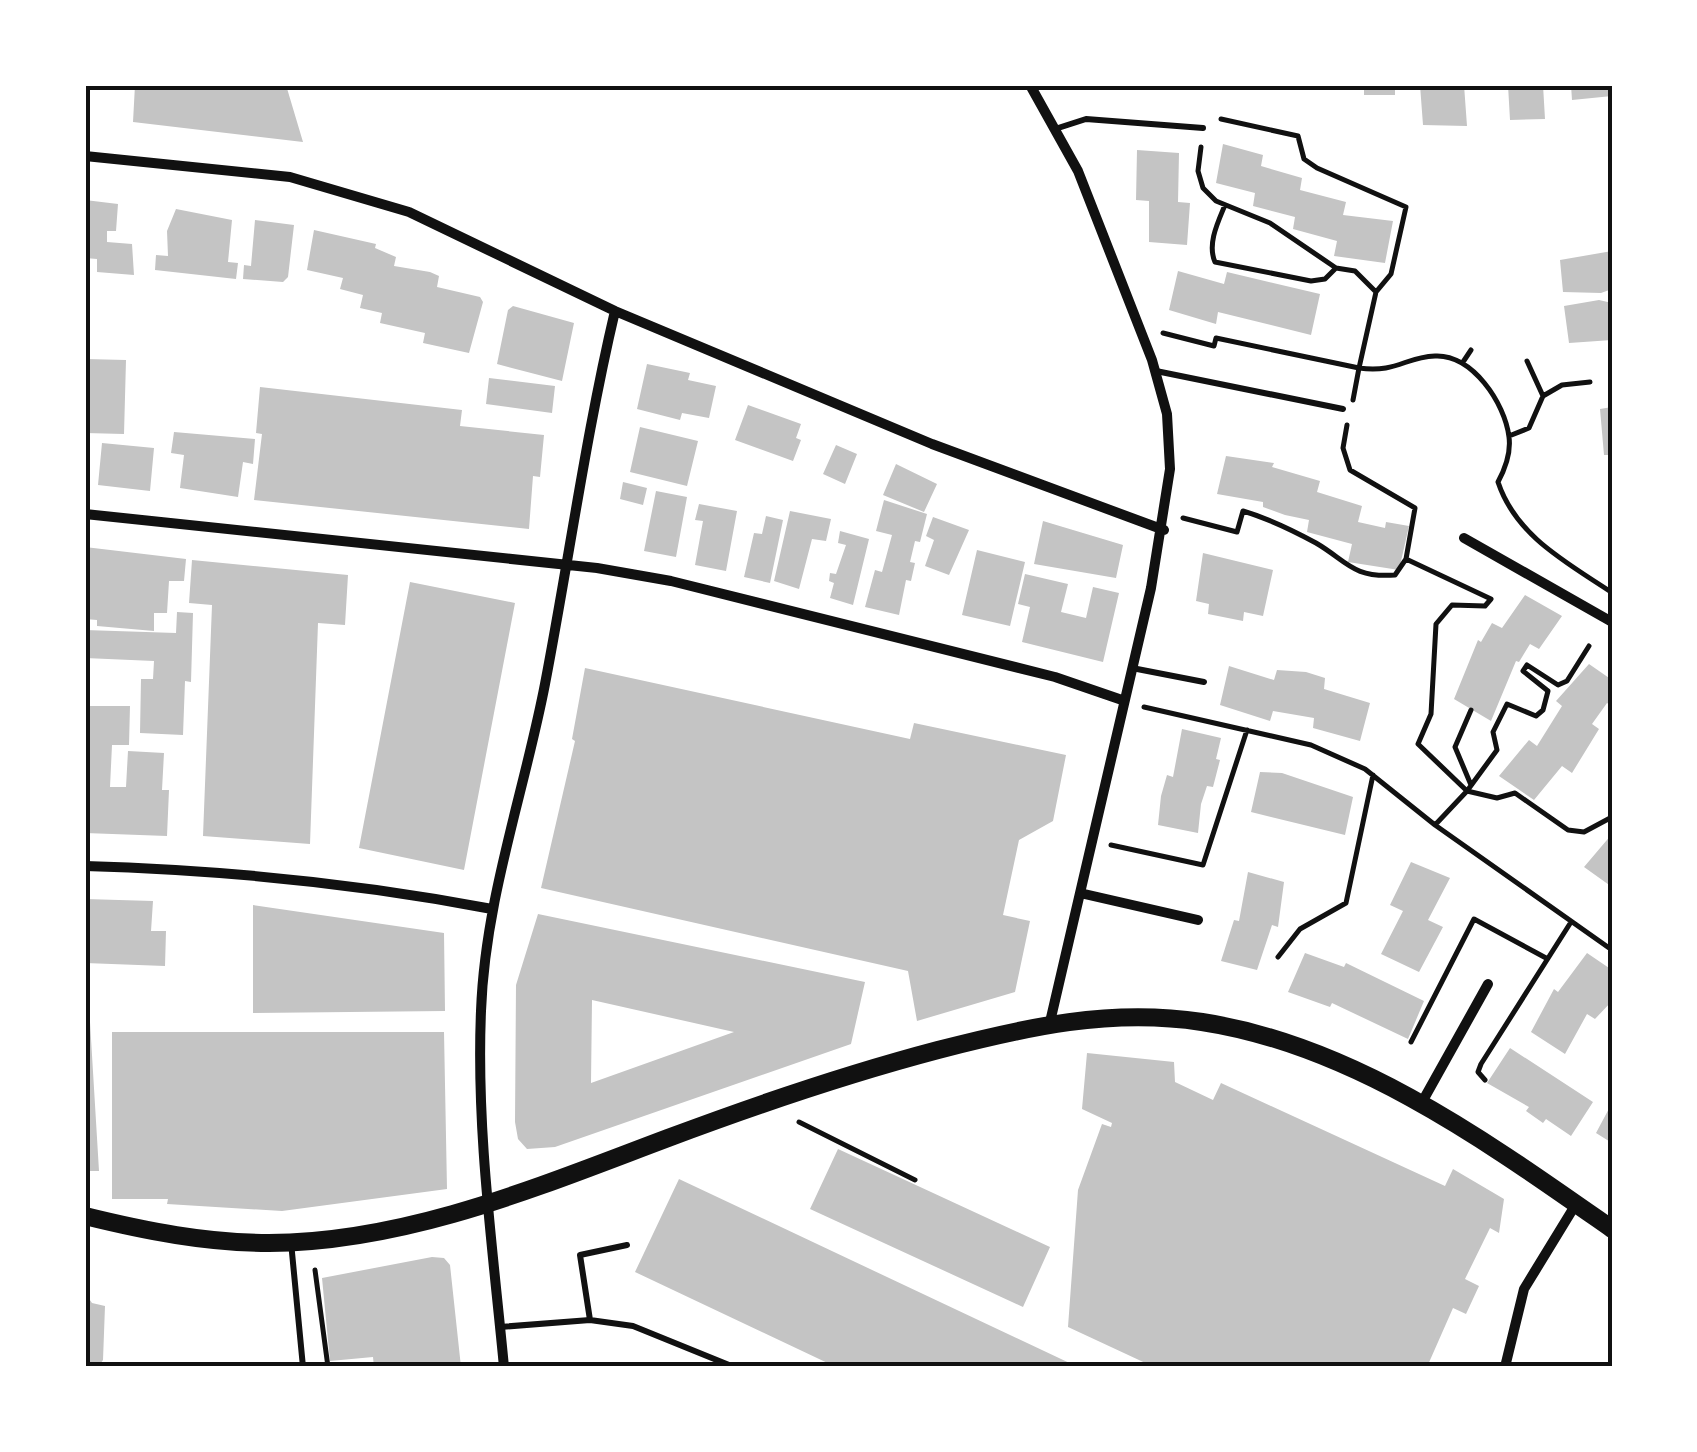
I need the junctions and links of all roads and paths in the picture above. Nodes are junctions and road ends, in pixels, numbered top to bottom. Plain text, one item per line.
1 (1030, 85) edge
2 (1221, 119) dead end
3 (1203, 128) dead end
4 (1056, 129) junction
5 (1201, 147) dead end
6 (85, 156) edge
7 (1224, 205) junction
8 (1336, 268) junction
9 (1376, 292) junction
10 (615, 310) junction
11 (1160, 332) dead end
12 (1471, 350) dead end
13 (1527, 361) dead end
14 (1463, 362) junction
15 (1359, 368) junction
16 (1156, 370) junction
17 (1590, 382) dead end
18 (1543, 396) junction
19 (1343, 409) dead end
20 (1510, 436) junction
21 (85, 514) edge
22 (1183, 518) dead end
23 (1164, 530) junction
24 (1464, 538) dead end
25 (1406, 559) junction
26 (564, 565) junction
27 (1610, 592) edge
28 (1612, 622) edge
29 (1589, 646) dead end
30 (1130, 668) junction
31 (1204, 682) dead end
32 (1122, 700) junction
33 (1140, 706) dead end
34 (1471, 710) dead end
35 (1247, 730) junction
36 (1373, 775) junction
37 (1469, 788) junction
38 (1612, 817) edge
39 (1436, 825) junction
40 (1109, 844) dead end
41 (85, 866) edge
42 (1080, 892) junction
43 (492, 909) junction
44 (1198, 920) dead end
45 (1571, 922) junction
46 (1612, 950) edge
47 (1278, 957) dead end
48 (1546, 958) junction
49 (1488, 984) dead end
50 (1050, 1022) junction
51 (1411, 1042) dead end
52 (1485, 1080) dead end
53 (1421, 1104) junction
54 (798, 1122) dead end
55 (915, 1180) dead end
56 (488, 1204) junction
57 (1576, 1204) junction
58 (85, 1216) edge
59 (1612, 1229) edge
60 (291, 1241) junction
61 (627, 1245) dead end
62 (315, 1270) dead end
63 (590, 1320) junction
64 (500, 1327) junction
65 (303, 1367) edge
66 (328, 1367) edge
67 (504, 1367) edge
68 (734, 1367) edge
69 (1505, 1367) edge

1 - 4 street
2 - 9 path
3 - 4 lane
4 - 16 street
5 - 7 path
6 - 10 street
7 - 8 path
7 - 8 path
8 - 9 path
9 - 15 path
10 - 23 street
10 - 26 street
11 - 15 path
12 - 14 path
13 - 18 path
14 - 15 path
14 - 20 path
15 - 25 path
16 - 19 lane
16 - 23 street
17 - 18 path
18 - 20 path
20 - 27 path
21 - 26 street
22 - 25 path
23 - 30 street
24 - 28 street
25 - 37 path
26 - 32 street
26 - 43 street
29 - 37 path
30 - 31 lane
30 - 32 street
32 - 42 street
33 - 35 path
34 - 37 path
35 - 36 path
35 - 40 path
36 - 39 path
36 - 47 path
37 - 38 path
37 - 39 path
39 - 45 path
41 - 43 street
42 - 44 street
42 - 50 street
43 - 56 street
45 - 46 path
45 - 48 path
48 - 51 path
48 - 52 path
49 - 53 street
50 - 53 street
50 - 56 street
53 - 57 street
54 - 55 path
56 - 60 street
56 - 64 street
57 - 59 street
57 - 69 street
58 - 60 street
60 - 65 lane
61 - 63 lane
62 - 66 path
63 - 64 lane
63 - 68 lane
64 - 67 street

